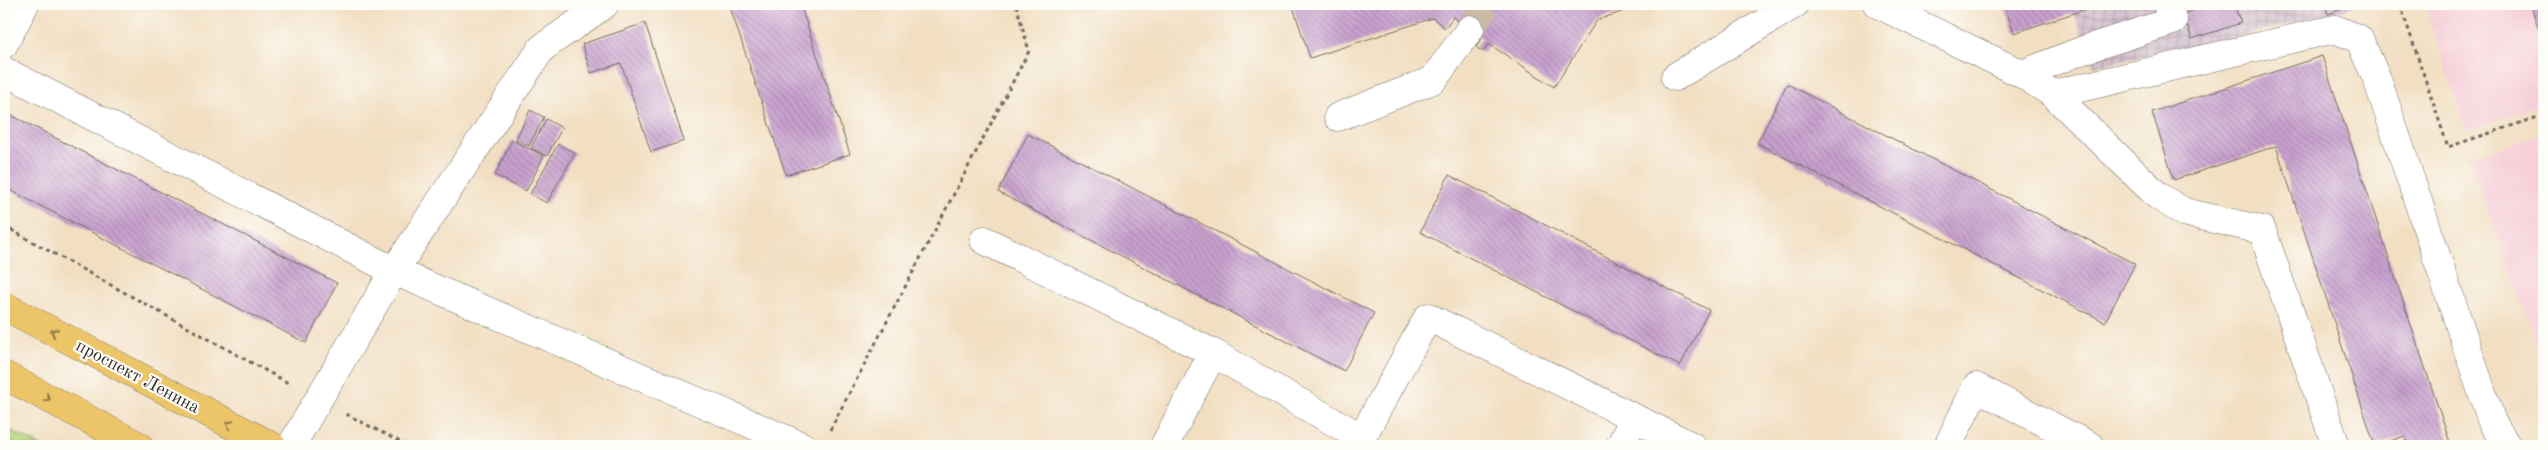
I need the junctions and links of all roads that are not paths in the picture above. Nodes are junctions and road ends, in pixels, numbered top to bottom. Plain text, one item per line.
1 (26, 4) edge
2 (605, 4) edge
3 (1795, 4) edge
4 (1878, 4) edge
5 (2167, 4) edge
6 (1470, 29) tunnel mouth
7 (4, 44) edge
8 (4, 71) edge
9 (2022, 74) junction
10 (1675, 77) dead end
11 (2052, 94) junction
12 (1338, 117) dead end
13 (984, 240) dead end
14 (394, 271) junction
15 (4, 306) edge
16 (1213, 353) junction
17 (4, 375) edge
18 (1634, 418) junction
19 (814, 442) edge
20 (1359, 442) edge
21 (139, 446) edge
22 (272, 446) edge
23 (291, 446) edge
24 (1164, 446) edge
25 (1620, 446) edge
26 (1692, 446) edge
27 (1948, 446) edge
28 (2090, 446) edge
29 (2336, 446) edge
30 (2507, 446) edge

1 - 7 lane
2 - 14 lane
3 - 10 lane
4 - 9 lane
5 - 9 lane
6 - 12 lane
8 - 14 lane
9 - 11 lane
11 - 29 lane
11 - 30 lane
13 - 16 lane
14 - 19 lane
14 - 23 lane
22 -> 15 main road, проспект Ленина
16 - 20 lane
16 - 24 lane
17 -> 21 main road
18 - 20 lane
18 - 25 lane
18 - 26 lane
27 - 28 lane

